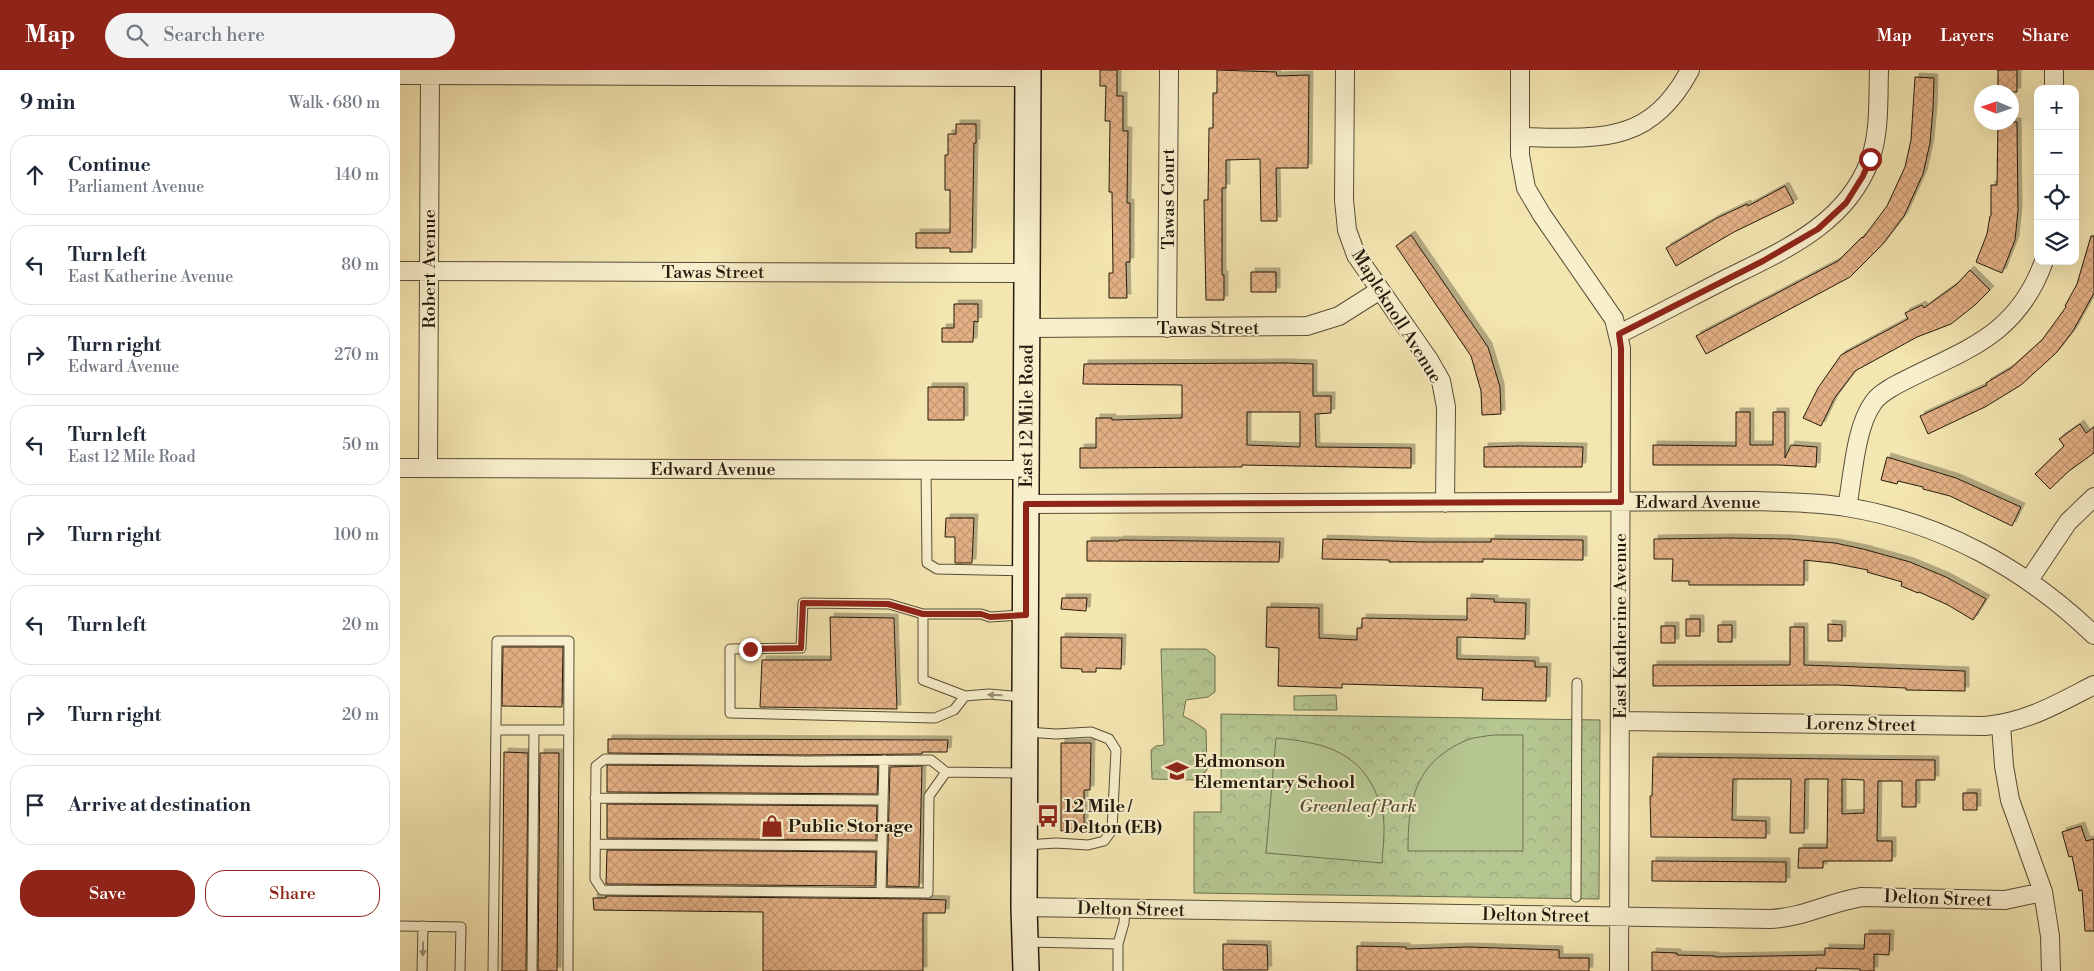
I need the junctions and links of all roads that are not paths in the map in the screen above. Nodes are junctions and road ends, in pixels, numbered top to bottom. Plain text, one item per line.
1 (1169, 70) edge
2 (1344, 70) edge
3 (1520, 70) edge
4 (1690, 70) edge
5 (1878, 70) edge
6 (2054, 70) edge
7 (430, 73) edge
8 (941, 73) edge
9 (1028, 73) edge
10 (400, 75) edge
11 (2054, 85) edge
12 (1520, 137) junction
13 (2042, 265) edge
14 (400, 271) edge
15 (429, 271) junction
16 (1027, 273) junction
17 (1380, 290) junction
18 (1026, 328) junction
19 (1167, 328) junction
20 (1619, 334) junction
21 (400, 468) edge
22 (428, 468) junction
23 (926, 469) junction
24 (1026, 470) junction
25 (2094, 497) edge
26 (1621, 502) junction
27 (1445, 503) junction
28 (1026, 504) junction
29 (1847, 507) junction
30 (1026, 572) junction
31 (2029, 580) junction
32 (923, 614) junction
33 (1026, 615) junction
34 (2094, 635) edge
35 (1577, 683) dead end
36 (2094, 685) edge
37 (965, 696) junction
38 (1025, 697) junction
39 (1620, 721) junction
40 (2001, 725) junction
41 (496, 730) junction
42 (534, 730) junction
43 (569, 730) junction
44 (1026, 732) junction
45 (884, 760) junction
46 (946, 772) junction
47 (1025, 774) junction
48 (596, 798) junction
49 (883, 800) junction
50 (595, 844) junction
51 (1026, 845) junction
52 (882, 846) junction
53 (2043, 892) junction
54 (881, 893) junction
55 (1576, 896) dead end
56 (1024, 907) junction
57 (1125, 908) junction
58 (1619, 916) junction
59 (400, 926) edge
60 (423, 926) junction
61 (1026, 942) junction
62 (1118, 944) junction
63 (422, 971) edge
64 (460, 971) edge
65 (493, 971) edge
66 (532, 971) edge
67 (568, 971) edge
68 (1026, 971) edge
69 (1118, 971) edge
70 (1619, 971) edge
71 (2051, 971) edge

1 - 19 street, Tawas Court
2 - 17 street, Mapleknoll Avenue
3 - 12 street, East Katherine Avenue
4 - 12 street
5 - 20 street
6 - 11 street
7 - 8 street
7 - 10 street
7 - 15 street, Robert Avenue
8 - 9 street
9 - 16 main road, East 12 Mile Road
12 - 20 street, East Katherine Avenue
13 - 29 street
14 - 15 street, Tawas Street
15 - 16 street, Tawas Street
15 - 22 street, Robert Avenue
16 - 18 main road, East 12 Mile Road
17 - 19 street, Tawas Street
17 - 27 street, Mapleknoll Avenue
18 - 19 street, Tawas Street
18 - 24 main road, East 12 Mile Road
20 - 26 street, East Katherine Avenue
21 - 22 street, Edward Avenue
22 - 23 street, Edward Avenue
23 - 24 street, Edward Avenue
23 - 30 lane
24 - 28 main road, East 12 Mile Road
25 - 31 street
26 - 27 street, Edward Avenue
26 - 29 street, Edward Avenue
26 - 39 street, East Katherine Avenue
27 - 28 street, Edward Avenue
28 - 30 main road, East 12 Mile Road
29 - 31 street, Edward Avenue
30 - 33 main road, East 12 Mile Road
31 - 34 street, Edward Avenue
32 - 33 lane
32 - 37 lane
32 - 37 lane
33 - 38 main road, East 12 Mile Road
35 - 55 lane
36 - 40 street, Lorenz Street
38 -> 37 lane
38 - 44 main road, East 12 Mile Road
39 - 40 street, Lorenz Street
39 - 58 street, East Katherine Avenue
40 - 53 street
41 - 42 lane
41 - 43 lane
41 - 65 lane
42 - 43 lane
42 - 66 lane
43 - 67 lane
44 - 47 main road, East 12 Mile Road
44 - 51 lane
45 - 46 lane
45 - 48 lane
45 - 49 lane
46 - 47 lane
46 - 54 lane
47 - 51 main road, East 12 Mile Road
48 - 49 lane
48 - 50 lane
49 - 52 lane
50 - 52 lane
50 - 54 lane
51 - 56 main road, East 12 Mile Road
52 - 54 lane
53 - 58 street, Delton Street
53 - 71 street
56 - 57 street, Delton Street
56 - 61 main road, East 12 Mile Road
57 - 58 street, Delton Street
57 - 62 lane
58 - 70 street, East Katherine Avenue
59 - 60 lane
60 -> 63 lane
60 - 64 lane
61 - 62 lane
61 - 68 main road, East 12 Mile Road
62 - 69 lane

